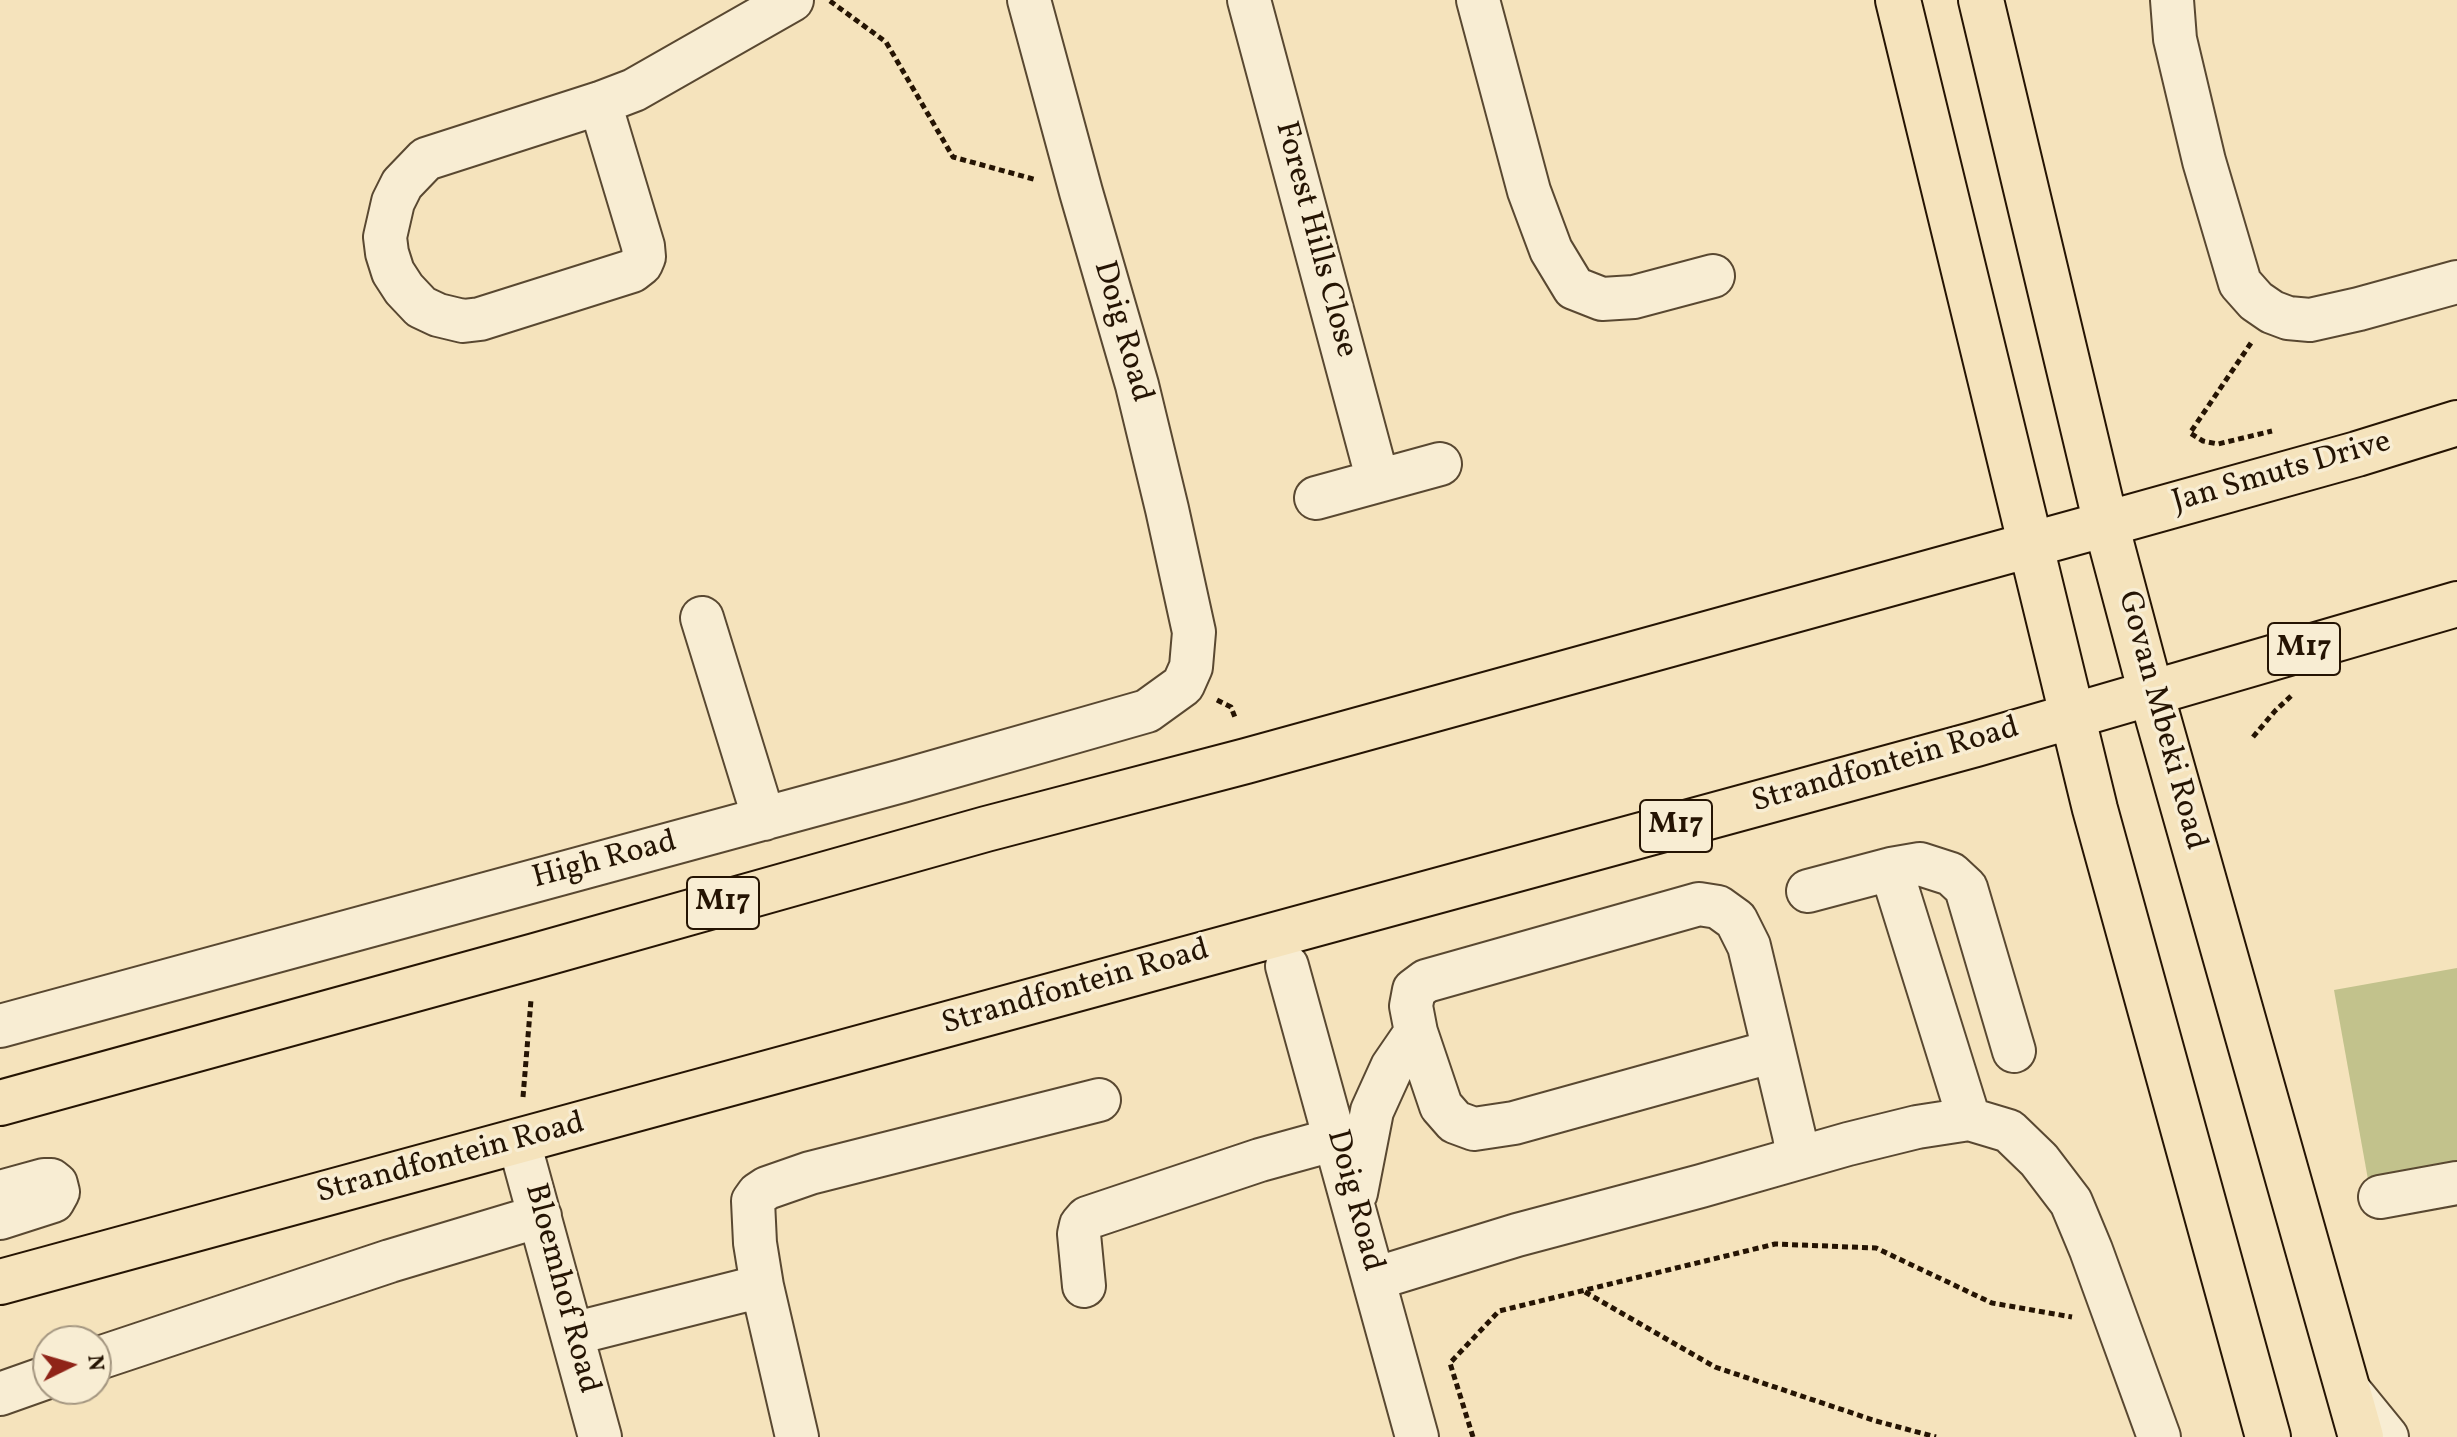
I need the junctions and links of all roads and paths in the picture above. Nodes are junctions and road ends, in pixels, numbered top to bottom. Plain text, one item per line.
1 (792, 0) edge
2 (829, 0) edge
3 (1029, 0) edge
4 (1249, 0) edge
5 (1478, 0) edge
6 (1898, 0) edge
7 (1981, 0) edge
8 (2172, 0) edge
9 (600, 103) junction
10 (1081, 192) junction
11 (1713, 276) dead end
12 (2457, 282) edge
13 (2272, 312) junction
14 (2457, 423) edge
15 (2190, 433) dead end
16 (1440, 464) dead end
17 (1378, 481) junction
18 (1316, 498) dead end
19 (2106, 524) junction
20 (2029, 545) junction
21 (2457, 604) edge
22 (702, 618) dead end
23 (1191, 667) joint
24 (2151, 693) junction
25 (2073, 714) junction
26 (764, 819) junction
27 (1891, 869) junction
28 (1808, 891) dead end
29 (535, 956) junction
30 (1287, 966) dead end
31 (0, 1026) edge
32 (1416, 1032) junction
33 (1774, 1051) junction
34 (2014, 1051) dead end
35 (1099, 1100) dead end
36 (0, 1103) edge
37 (1969, 1119) junction
38 (1336, 1139) junction
39 (519, 1142) junction
40 (1798, 1157) junction
41 (2457, 1183) edge
42 (0, 1192) edge
43 (2380, 1197) dead end
44 (1354, 1206) junction
45 (540, 1216) junction
46 (0, 1218) edge
47 (1374, 1279) junction
48 (0, 1282) edge
49 (762, 1286) junction
50 (1084, 1286) dead end
51 (1584, 1292) junction
52 (2079, 1318) dead end
53 (572, 1334) junction
54 (112, 1354) edge
55 (32, 1383) edge
56 (2347, 1388) junction
57 (0, 1394) edge
58 (600, 1437) edge
59 (797, 1437) edge
60 (1417, 1437) edge
61 (1473, 1437) edge
62 (1936, 1437) edge
63 (2159, 1437) edge
64 (2268, 1437) edge
65 (2361, 1437) edge
66 (2387, 1437) edge

1 - 9 street
2 - 10 path
3 - 10 street, Doig Road
4 - 17 street, Forest Hills Close
5 - 11 street
6 - 20 main road
7 - 19 main road, Govan Mbeki Road
8 - 13 street
9 - 9 street
10 - 23 street, Doig Road
12 - 13 street
13 - 15 path
14 - 19 main road, Jan Smuts Drive / M17
16 - 17 street
17 - 18 street
19 - 20 main road, M17
19 - 24 main road, Govan Mbeki Road
20 - 25 main road
20 - 29 main road, M17
21 - 24 main road, M17
22 - 26 street
23 - 26 street, High Road
24 - 25 main road, Strandfontein Road / M17
24 - 56 main road, Govan Mbeki Road
25 - 39 main road, Strandfontein Road / M17
25 - 64 main road
26 - 31 street, High Road
27 - 28 street
27 - 34 street
27 - 37 street
29 - 36 main road, M17
29 - 39 path
30 - 38 street, Doig Road
32 - 33 street
32 - 33 street
32 - 44 street
33 - 40 street
35 - 49 street
37 - 40 street
37 - 63 street
38 - 44 street, Doig Road
38 - 50 street
39 - 45 street, Bloemhof Road
39 - 48 main road, Strandfontein Road / M17
40 - 47 street
41 - 43 street
42 - 46 street
44 - 47 street, Doig Road
45 - 53 street, Bloemhof Road
45 - 54 street
47 - 60 street, Doig Road
49 - 53 street
49 - 59 street
51 - 52 path
51 - 61 path
51 - 62 path
53 - 58 street, Bloemhof Road
55 - 57 street
56 - 65 main road, Govan Mbeki Road
56 - 66 street

